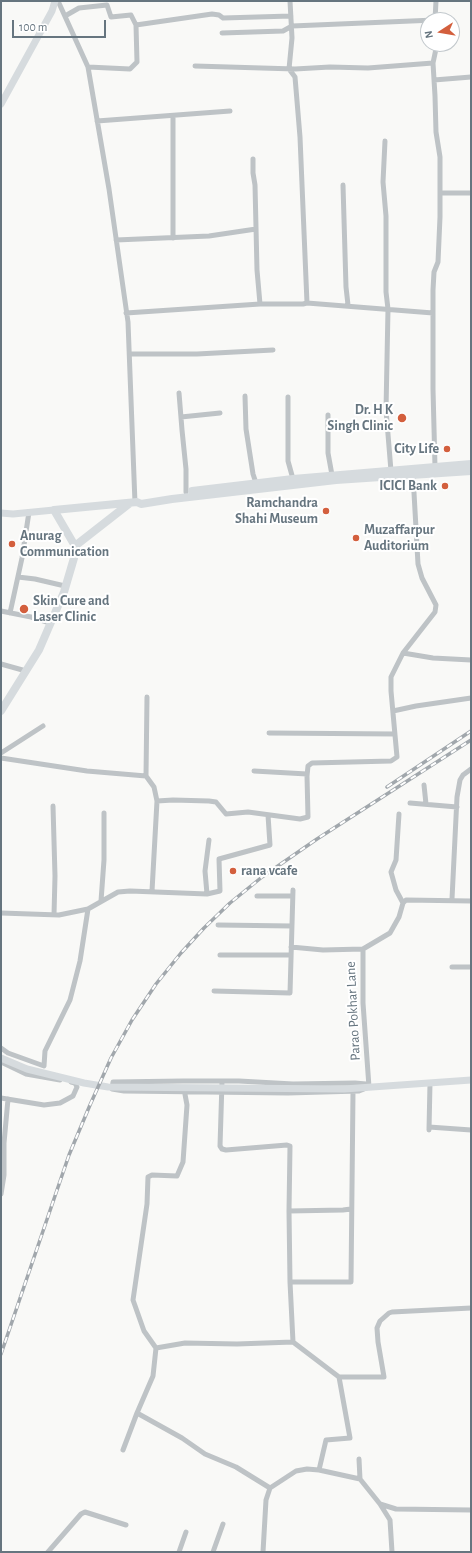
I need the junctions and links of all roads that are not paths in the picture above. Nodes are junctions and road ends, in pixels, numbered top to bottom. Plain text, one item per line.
1 (55, 1) edge
2 (58, 1) edge
3 (290, 1) edge
4 (436, 1) edge
5 (435, 12) edge
6 (65, 16) junction
7 (291, 16) junction
8 (420, 21) edge
9 (136, 25) junction
10 (292, 26) junction
11 (222, 33) dead end
12 (435, 52) edge
13 (433, 63) junction
14 (195, 66) dead end
15 (88, 67) junction
16 (290, 69) junction
17 (471, 77) edge
18 (434, 80) junction
19 (1, 104) edge
20 (230, 112) dead end
21 (173, 117) junction
22 (97, 121) junction
23 (385, 141) dead end
24 (253, 159) dead end
25 (344, 185) dead end
26 (440, 193) junction
27 (471, 193) edge
28 (256, 229) junction
29 (173, 238) junction
30 (116, 240) junction
31 (307, 303) junction
32 (260, 304) junction
33 (348, 305) junction
34 (388, 309) junction
35 (126, 313) junction
36 (433, 313) junction
37 (273, 350) dead end
38 (130, 354) junction
39 (180, 393) dead end
40 (245, 396) dead end
41 (288, 397) dead end
42 (220, 414) dead end
43 (328, 416) dead end
44 (181, 417) junction
45 (471, 464) edge
46 (435, 466) junction
47 (391, 471) junction
48 (471, 471) edge
49 (332, 475) junction
50 (413, 475) junction
51 (293, 479) junction
52 (256, 483) junction
53 (186, 492) junction
54 (134, 503) junction
55 (54, 510) junction
56 (29, 512) junction
57 (1, 513) edge
58 (75, 546) junction
59 (18, 578) junction
60 (65, 586) junction
61 (1, 611) edge
62 (10, 613) junction
63 (50, 623) junction
64 (403, 653) junction
65 (471, 660) edge
66 (1, 664) edge
67 (26, 670) junction
68 (147, 697) dead end
69 (471, 698) edge
70 (1, 711) edge
71 (393, 711) junction
72 (43, 726) dead end
73 (269, 733) dead end
74 (395, 734) junction
75 (1, 753) edge
76 (1, 758) edge
77 (471, 769) edge
78 (254, 771) dead end
79 (307, 774) junction
80 (146, 776) junction
81 (424, 785) dead end
82 (157, 801) junction
83 (410, 803) dead end
84 (426, 804) junction
85 (53, 806) dead end
86 (457, 807) junction
87 (104, 813) dead end
88 (398, 814) dead end
89 (268, 815) junction
90 (209, 840) dead end
91 (293, 890) dead end
92 (152, 891) junction
93 (206, 894) junction
94 (257, 896) dead end
95 (292, 896) junction
96 (452, 899) junction
97 (101, 901) junction
98 (471, 901) edge
99 (403, 903) junction
100 (88, 909) junction
101 (1, 913) edge
102 (54, 915) junction
103 (218, 925) dead end
104 (292, 926) junction
105 (291, 947) junction
106 (363, 949) junction
107 (220, 955) dead end
108 (291, 955) junction
109 (452, 966) dead end
110 (471, 967) edge
111 (214, 991) dead end
112 (1, 1048) edge
113 (1, 1058) edge
114 (1, 1062) edge
115 (471, 1080) edge
116 (183, 1081) junction
117 (222, 1082) junction
118 (430, 1082) junction
119 (369, 1087) junction
120 (185, 1091) junction
121 (222, 1092) junction
122 (353, 1092) junction
123 (1, 1098) edge
124 (8, 1099) junction
125 (471, 1130) edge
126 (1, 1194) edge
127 (350, 1209) junction
128 (289, 1211) junction
129 (290, 1282) junction
130 (471, 1308) edge
131 (293, 1342) junction
132 (156, 1348) junction
133 (338, 1377) junction
134 (137, 1412) junction
135 (123, 1450) dead end
136 (359, 1459) dead end
137 (319, 1470) junction
138 (360, 1479) junction
139 (270, 1488) junction
140 (380, 1504) junction
141 (471, 1510) edge
142 (223, 1524) dead end
143 (126, 1525) dead end
144 (186, 1532) dead end
145 (48, 1552) edge
146 (179, 1552) edge
147 (213, 1552) edge
148 (263, 1552) edge
149 (392, 1552) edge

1 - 19 main road
2 - 6 street
3 - 7 street
4 - 5 street
6 - 9 street
6 - 15 street
7 - 9 street
7 - 10 street
8 - 10 street
9 - 15 street
10 - 11 street
10 - 16 street
12 - 13 street
13 - 16 street
13 - 18 street
14 - 16 street
15 - 22 street
16 - 31 street
17 - 18 street
18 - 26 street
20 - 21 street
21 - 22 street
21 - 29 street
22 - 30 street
23 - 34 street
24 - 28 street
25 - 33 street
26 - 27 street
26 - 36 street
28 - 29 street
28 - 32 street
29 - 30 street
30 - 35 street
31 - 32 street
31 - 33 street
32 - 35 street
33 - 34 street
34 - 36 street
34 - 47 street
35 - 38 street
36 - 46 street
37 - 38 street
38 - 54 street
39 - 44 street
40 - 52 street
41 - 51 street
42 - 44 street
43 - 49 street
44 - 53 street
45 - 46 main road
46 - 47 main road
47 - 49 main road
48 - 50 main road
49 - 51 main road
50 - 54 main road
50 - 64 street
51 - 52 main road
52 - 53 main road
53 - 54 main road
54 - 55 main road
54 - 58 main road
55 - 56 main road
55 - 58 main road
56 - 57 main road
56 - 59 street
58 - 60 main road
59 - 60 street
59 - 62 street
60 - 63 main road
61 - 62 street
62 - 63 street
63 - 67 main road
64 - 65 street
64 - 71 street
66 - 67 street
67 - 70 main road
68 - 80 street
69 - 71 street
71 - 74 street
72 - 75 street
73 - 74 street
74 - 79 street
76 - 80 street
77 - 86 street
78 - 79 street
79 - 89 street
80 - 82 street
81 - 84 street
82 - 89 street
82 - 92 street
83 - 84 street
84 - 86 street
85 - 102 street
86 - 96 street
87 - 97 street
88 - 99 street
89 - 93 street
90 - 93 street
91 - 95 street
92 - 93 street
92 - 97 street
94 - 95 street
95 - 104 street
96 - 98 street
96 - 99 street
97 - 100 street
99 - 106 street, Parao Pokhar Lane
100 - 102 street
100 - 112 street
101 - 102 street
103 - 104 street
104 - 105 street
105 - 106 street
105 - 108 street
106 - 119 street, Parao Pokhar Lane
107 - 108 street
108 - 111 street
109 - 110 street
113 - 119 main road
114 - 124 street
115 - 118 main road
116 - 117 street
116 - 120 street
116 - 120 street
117 - 119 street
117 - 121 street
118 - 119 main road
118 - 125 street
119 - 122 street
120 - 121 street
120 - 132 street
121 - 122 street
121 - 128 street
122 - 127 street
123 - 124 street
124 - 126 street
127 - 128 street
127 - 129 street
128 - 129 street
129 - 131 street
130 - 133 street
131 - 132 street
131 - 133 street
132 - 134 street
133 - 137 street
134 - 135 street
134 - 139 street
136 - 138 street
137 - 138 street
137 - 139 street
138 - 140 street
139 - 148 street
140 - 141 street
140 - 149 street
142 - 147 street
143 - 145 street
144 - 146 street

